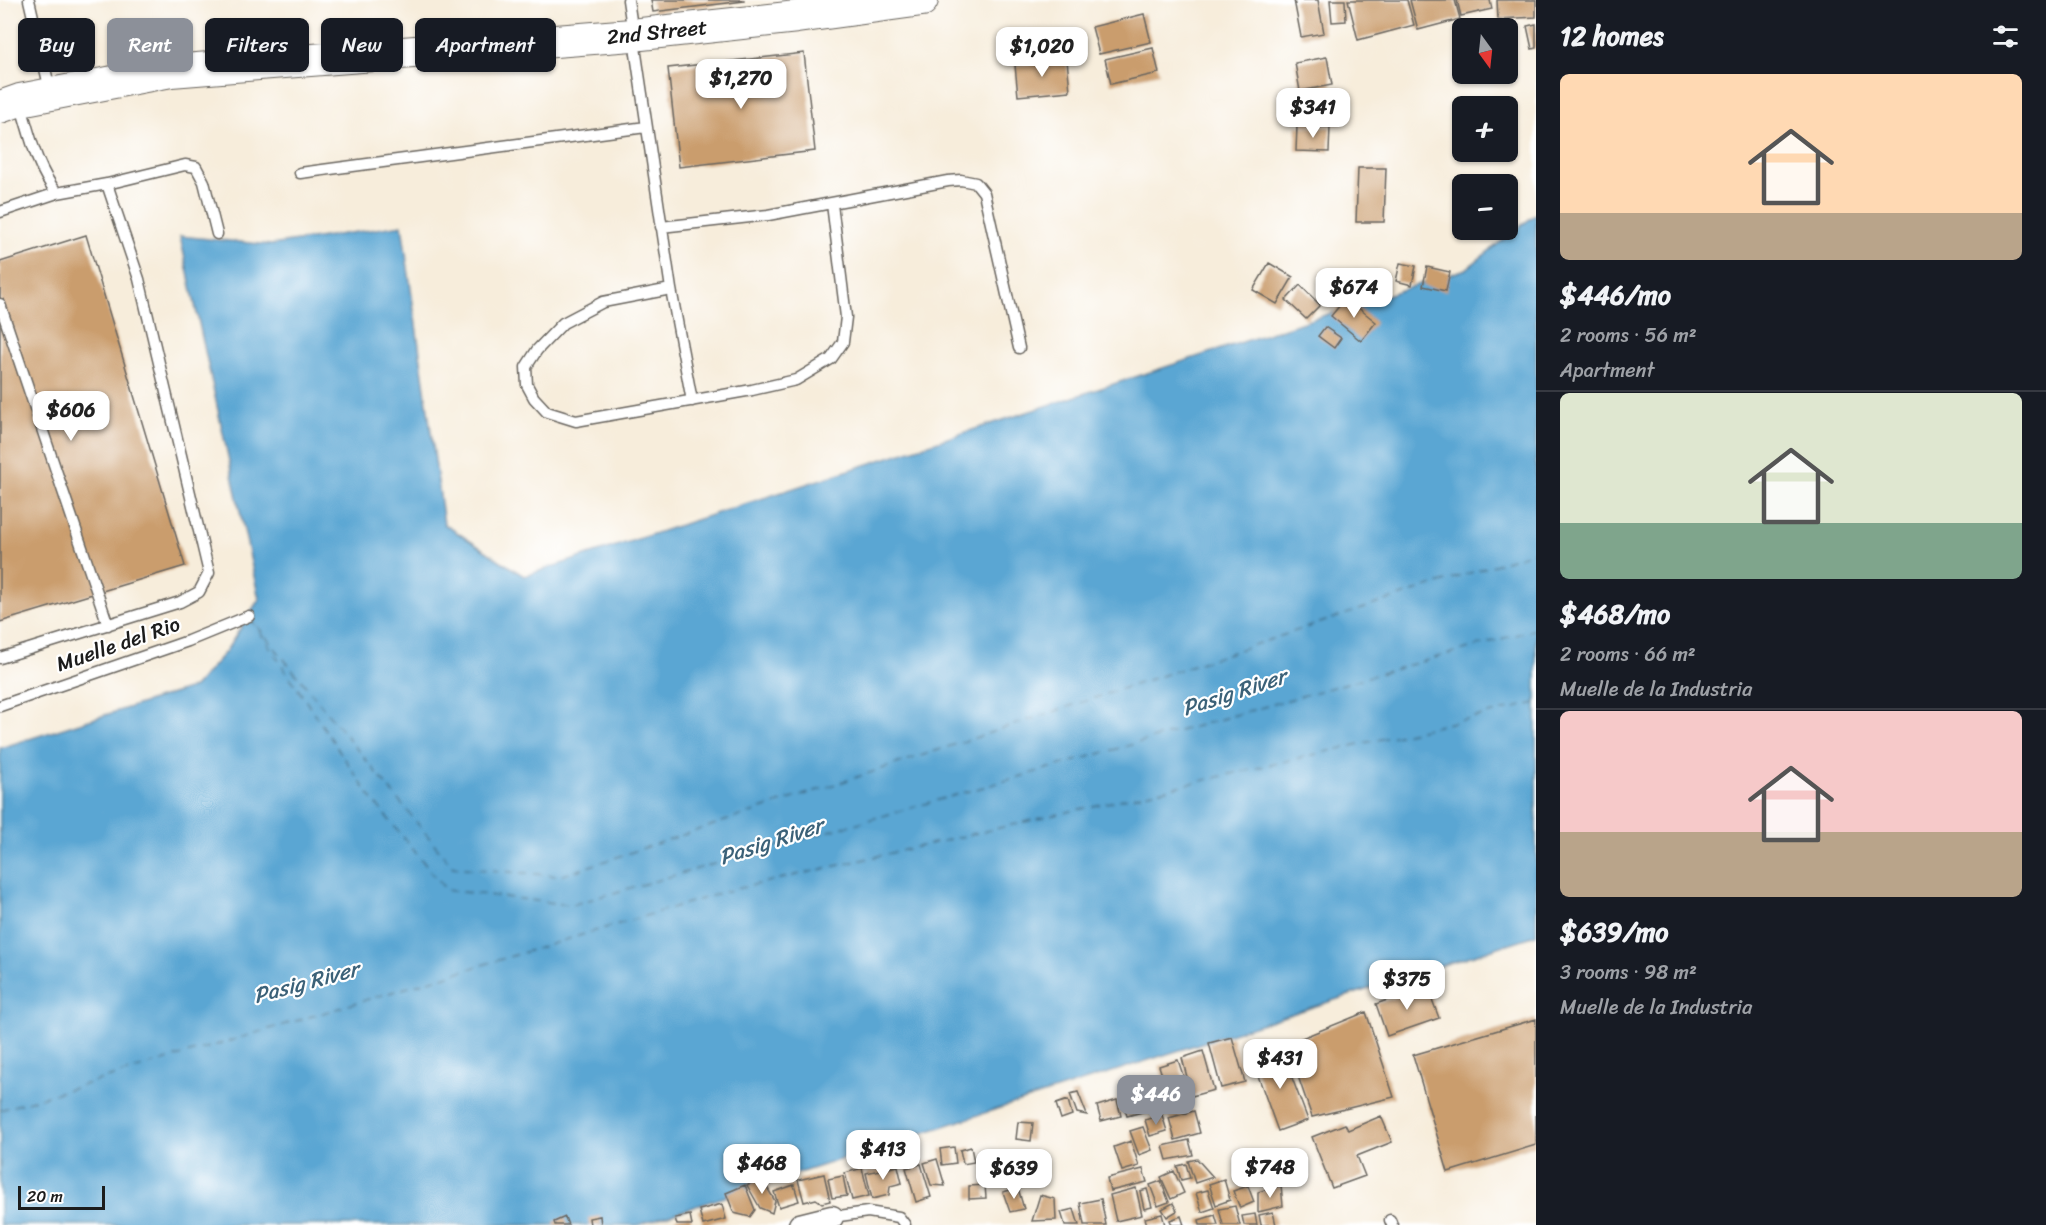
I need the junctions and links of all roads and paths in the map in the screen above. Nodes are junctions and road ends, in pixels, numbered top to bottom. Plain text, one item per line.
1 (29, 0) edge
2 (628, 0) edge
3 (922, 0) edge
4 (632, 35) junction
5 (51, 94) junction
6 (10, 103) edge
7 (646, 127) junction
8 (300, 173) dead end
9 (107, 184) junction
10 (57, 193) junction
11 (832, 204) junction
12 (0, 212) edge
13 (661, 227) junction
14 (217, 234) dead end
15 (671, 289) junction
16 (0, 304) edge
17 (1019, 348) dead end
18 (692, 401) junction
19 (249, 616) dead end
20 (108, 625) junction
21 (0, 658) edge
22 (0, 706) edge
23 (832, 1217) joint
24 (800, 1225) edge
25 (905, 1225) edge

1 - 5 lane
2 - 4 lane
3 - 4 street, 2nd Street
4 - 5 street, 2nd Street
4 - 7 lane
5 - 6 street, 2nd Street
6 - 10 lane
7 - 8 lane
7 - 13 lane
9 - 10 lane
9 - 14 lane
9 - 20 lane
10 - 12 lane
11 - 13 lane
11 - 17 lane
11 - 18 lane
13 - 15 lane
15 - 18 lane
15 - 18 lane
16 - 20 lane
19 - 22 lane, Muelle del Rio
20 - 21 lane
23 - 24 street
23 - 25 lane

